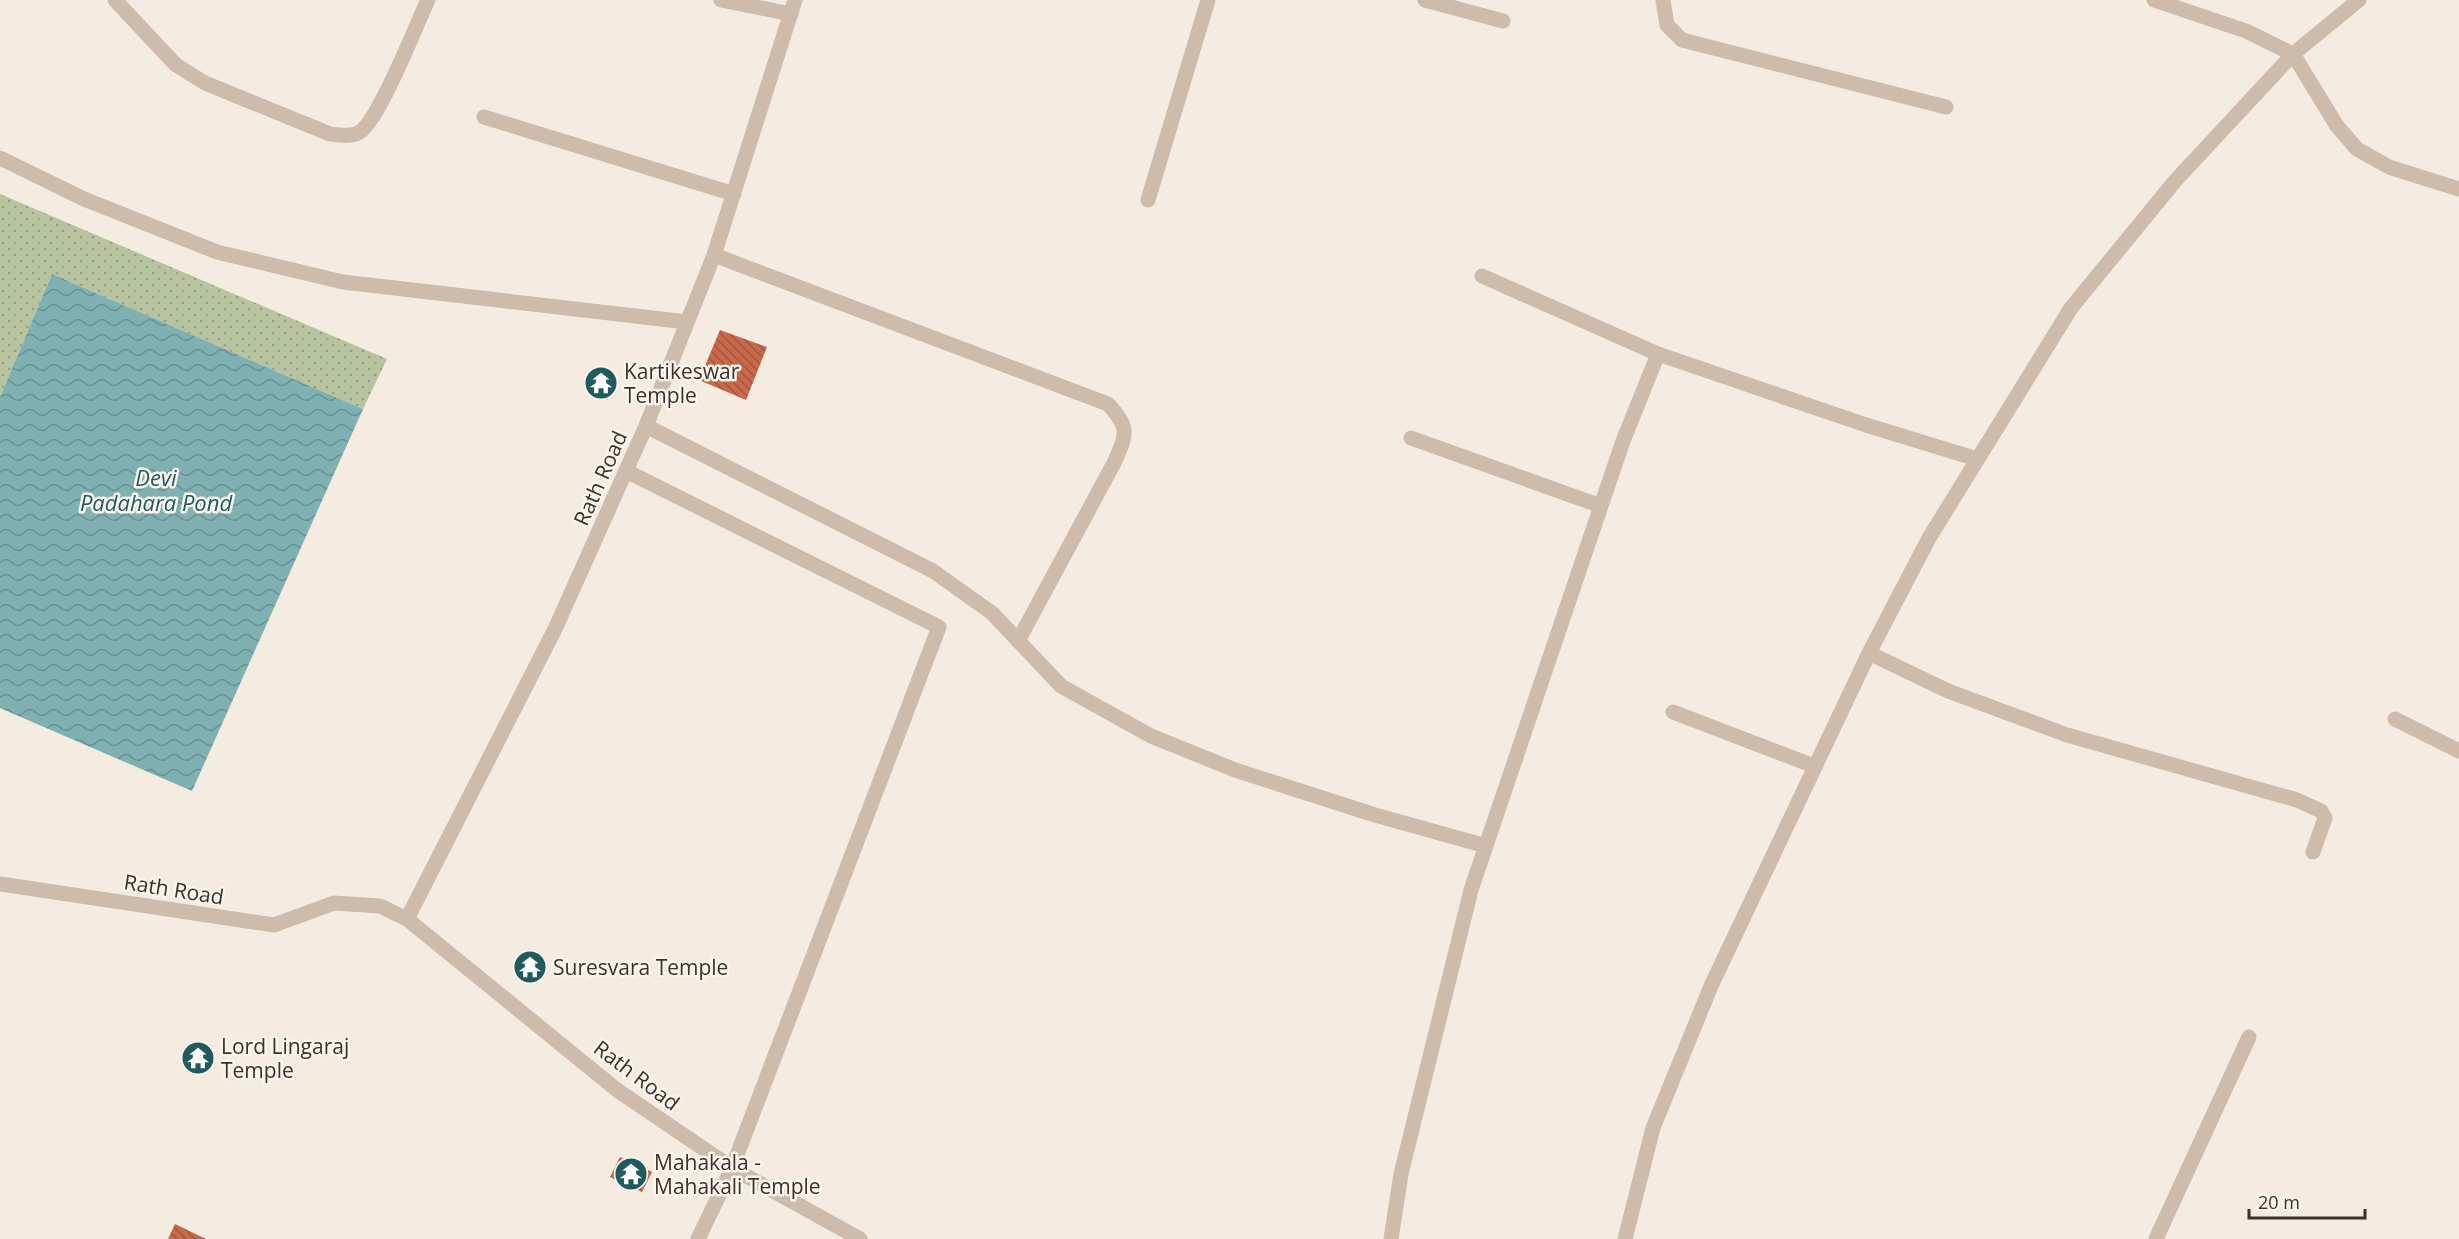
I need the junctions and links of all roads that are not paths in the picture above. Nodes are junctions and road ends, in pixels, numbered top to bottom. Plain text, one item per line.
1 (115, 0) edge
2 (428, 0) edge
3 (721, 0) edge
4 (1208, 0) edge
5 (1425, 0) edge
6 (1663, 0) edge
7 (2154, 0) edge
8 (2359, 0) edge
9 (793, 7) edge
10 (1503, 21) dead end
11 (2293, 54) junction
12 (1946, 107) dead end
13 (484, 117) dead end
14 (0, 158) edge
15 (2459, 189) edge
16 (734, 194) junction
17 (1148, 200) dead end
18 (714, 255) junction
19 (1482, 276) dead end
20 (687, 322) junction
21 (1658, 354) junction
22 (646, 426) junction
23 (1412, 438) dead end
24 (1977, 459) junction
25 (626, 471) junction
26 (1601, 506) junction
27 (1018, 641) junction
28 (1869, 653) junction
29 (1673, 712) dead end
30 (2395, 719) dead end
31 (2459, 751) edge
32 (1814, 766) junction
33 (1486, 846) junction
34 (2313, 852) dead end
35 (0, 884) edge
36 (407, 919) junction
37 (2249, 1037) dead end
38 (732, 1168) junction
39 (698, 1239) edge
40 (860, 1239) edge
41 (1391, 1239) edge
42 (1625, 1239) edge
43 (2156, 1239) edge

1 - 2 street
3 - 9 street
4 - 17 street
5 - 10 street
6 - 12 street
7 - 11 street
8 - 11 street
9 - 16 street, Rath Road
11 - 15 street
11 - 24 street
13 - 16 street
14 - 20 street
16 - 18 street, Rath Road
18 - 20 street, Rath Road
18 - 27 street
19 - 21 street
20 - 22 street, Rath Road
21 - 24 street
21 - 26 street
22 - 25 street, Rath Road
22 - 27 street
23 - 26 street
24 - 28 street
25 - 36 street, Rath Road
25 - 38 street
26 - 33 street
27 - 33 street
28 - 32 street
28 - 34 street
29 - 32 street
30 - 31 street
32 - 42 street
33 - 41 street
35 - 36 street, Rath Road
36 - 38 street, Rath Road
37 - 43 street
38 - 39 street
38 - 40 street, Rath Road

